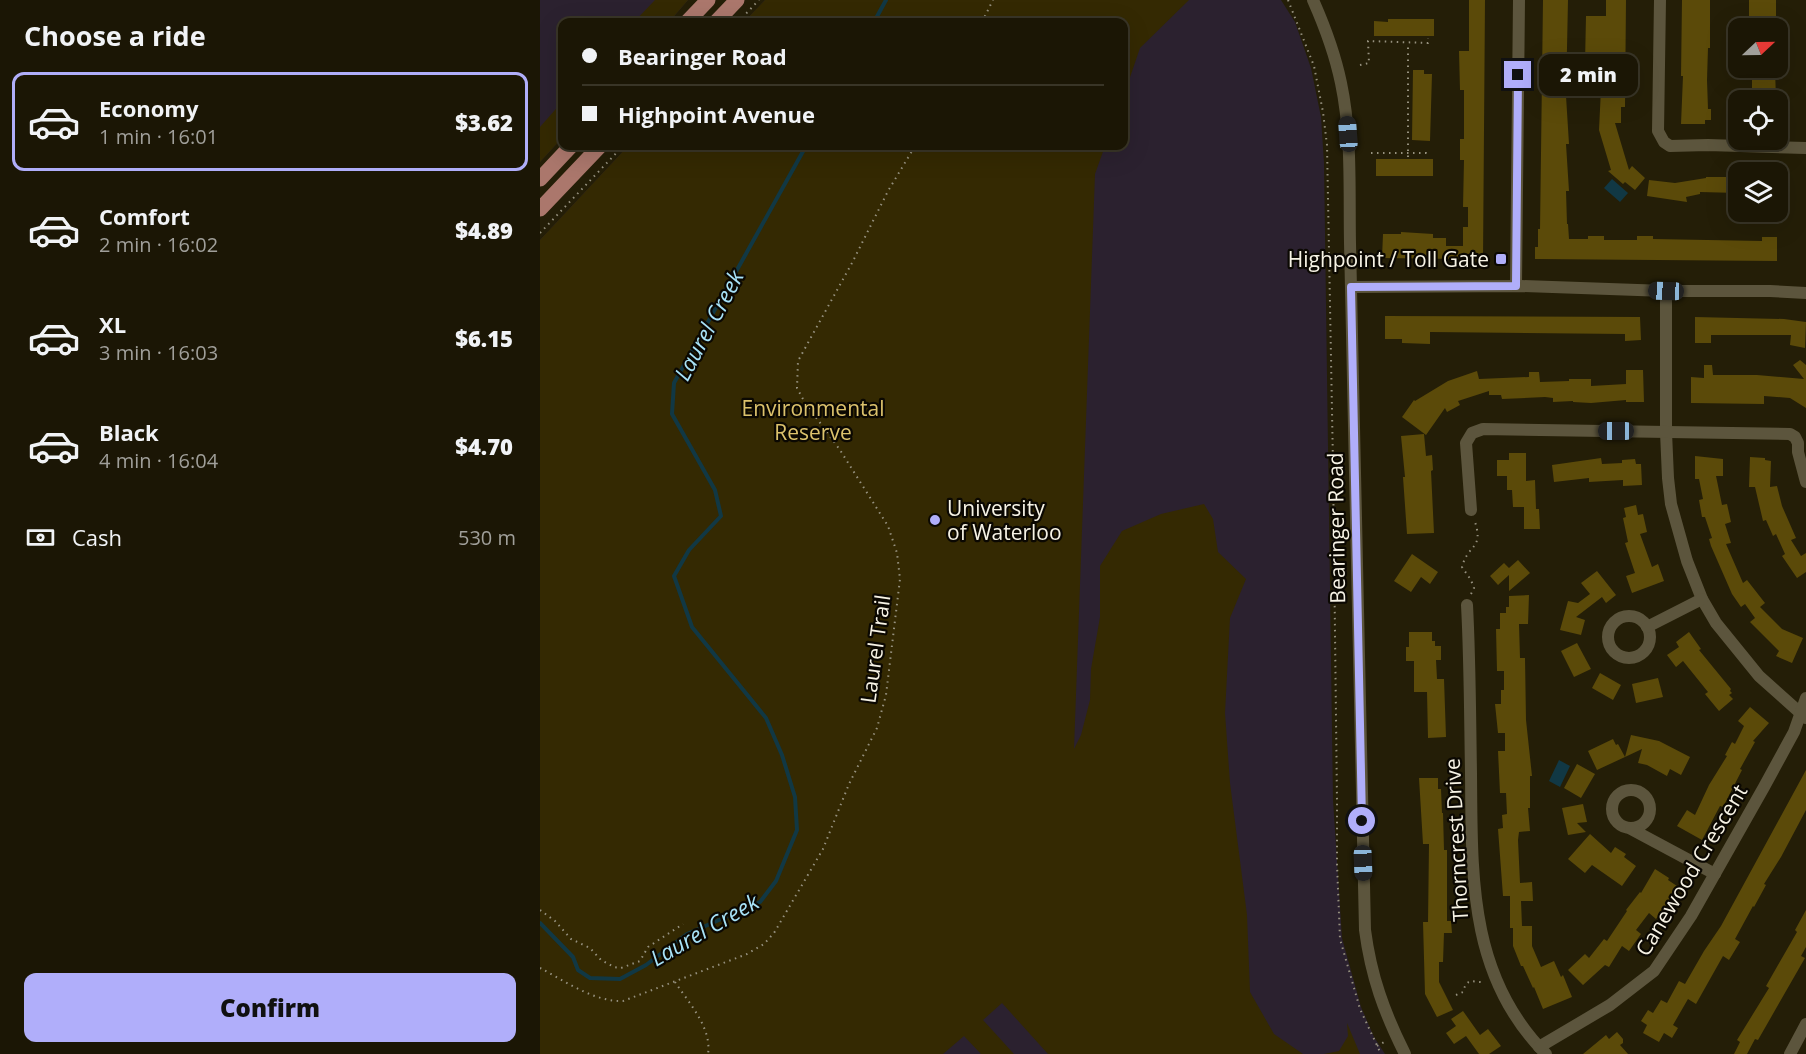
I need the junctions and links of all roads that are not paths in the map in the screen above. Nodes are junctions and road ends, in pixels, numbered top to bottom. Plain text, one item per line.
1 (708, 0) edge
2 (737, 0) edge
3 (1313, 0) edge
4 (1518, 0) edge
5 (1660, 0) edge
6 (691, 18) edge
7 (720, 18) edge
8 (1806, 148) edge
9 (568, 150) edge
10 (596, 150) edge
11 (540, 179) edge
12 (540, 209) edge
13 (1516, 286) junction
14 (1351, 287) junction
15 (1666, 291) junction
16 (1806, 293) edge
17 (1666, 432) junction
18 (1806, 482) edge
19 (1471, 510) road end
20 (1702, 599) junction
21 (1467, 605) road end
22 (1647, 627) dead end
23 (1806, 698) edge
24 (1803, 717) edge
25 (1631, 829) dead end
26 (1715, 874) junction
27 (1806, 1024) edge
28 (1542, 1050) edge
29 (1405, 1054) edge
30 (1790, 1054) edge

1 - 6 main road
2 - 7 main road
3 - 14 street, Bearinger Road
4 - 13 street
5 - 8 street
9 - 11 main road
10 - 12 main road
13 - 14 street
13 - 15 street
14 - 29 street, Bearinger Road
15 - 16 street
15 - 17 street
17 - 18 street
17 - 19 street
17 - 20 street
20 - 22 street
20 - 24 street
21 - 28 street, Thorncrest Drive
23 - 24 street, Canewood Crescent
24 - 26 street, Canewood Crescent
25 - 26 street
26 - 28 street, Canewood Crescent
27 - 30 street

